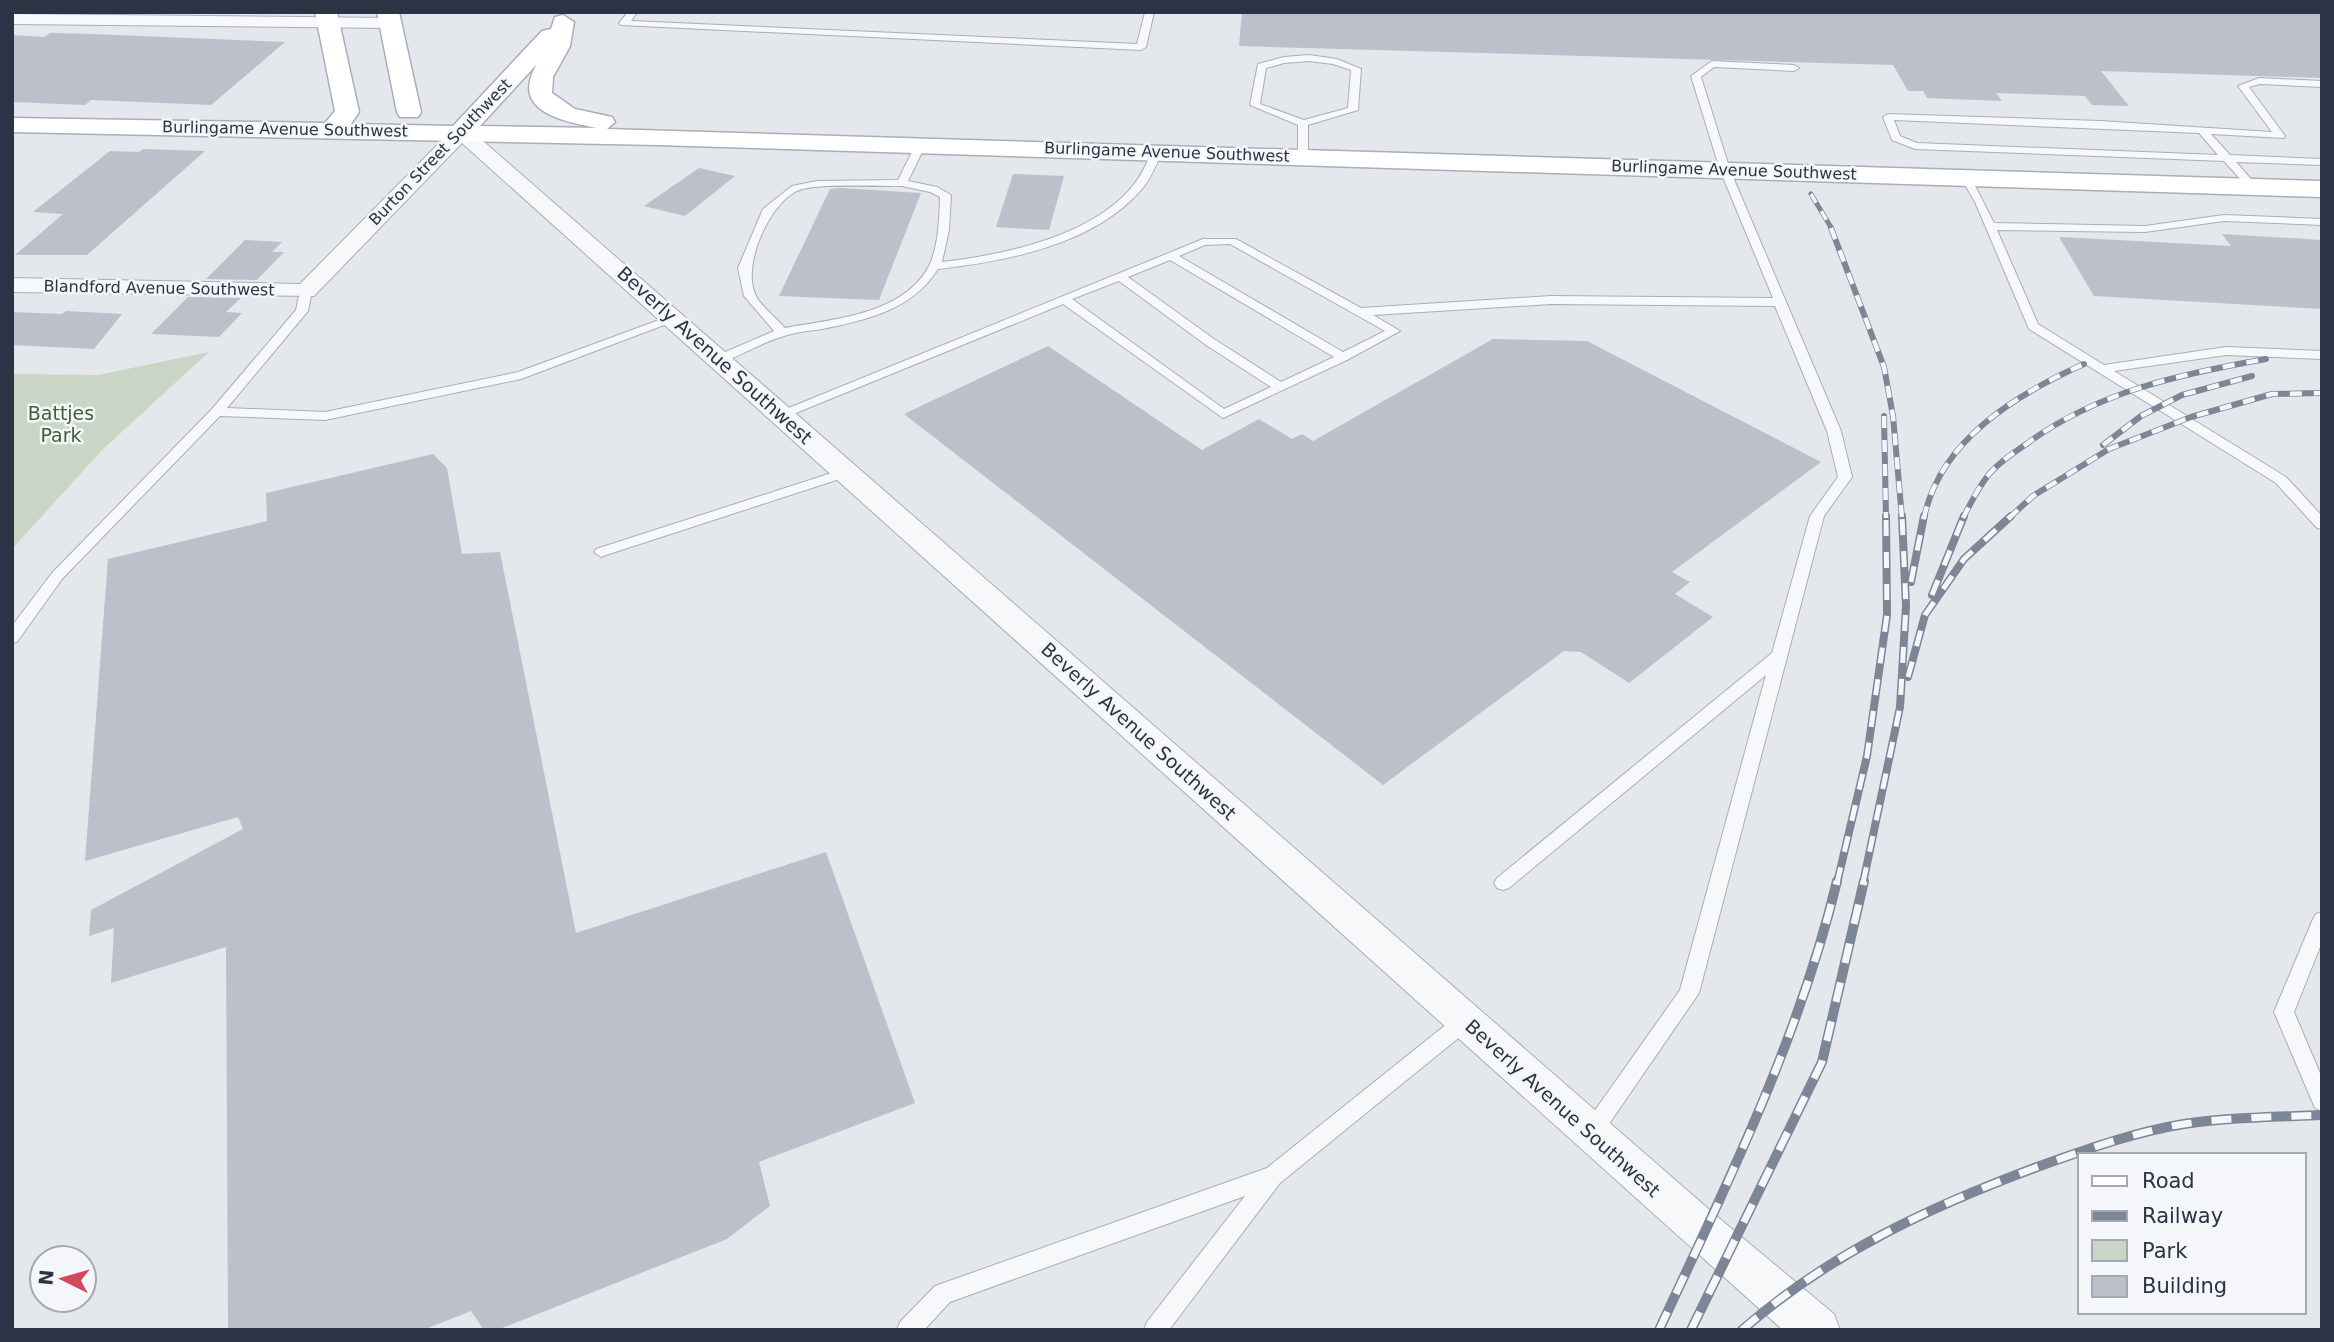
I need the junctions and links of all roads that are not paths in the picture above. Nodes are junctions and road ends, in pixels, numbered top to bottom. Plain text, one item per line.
1 (634, 12) edge
2 (1150, 12) edge
3 (568, 17) edge
4 (389, 18) edge
5 (12, 19) edge
6 (327, 19) edge
7 (1794, 68) dead end
8 (2322, 84) edge
9 (409, 112) junction
10 (1303, 123) junction
11 (12, 125) edge
12 (333, 130) junction
13 (2202, 130) junction
14 (391, 132) junction
15 (461, 132) junction
16 (657, 138) junction
17 (920, 146) junction
18 (1157, 152) junction
19 (1303, 156) junction
20 (2224, 157) junction
21 (2322, 162) edge
22 (1725, 170) junction
23 (1966, 178) junction
24 (902, 183) junction
25 (2253, 187) junction
26 (2322, 189) edge
27 (2322, 222) edge
28 (1990, 226) junction
29 (1170, 255) junction
30 (935, 266) junction
31 (1120, 276) junction
32 (12, 285) edge
33 (306, 291) junction
34 (1064, 299) junction
35 (1780, 302) junction
36 (1359, 312) junction
37 (674, 319) junction
38 (782, 332) junction
39 (2322, 355) edge
40 (1343, 357) junction
41 (720, 359) junction
42 (2102, 369) junction
43 (1280, 387) junction
44 (217, 412) junction
45 (781, 414) junction
46 (847, 472) junction
47 (2322, 525) edge
48 (601, 552) dead end
49 (12, 638) edge
50 (1779, 656) junction
51 (1503, 883) dead end
52 (2322, 919) edge
53 (1465, 1021) junction
54 (2322, 1102) edge
55 (1591, 1133) junction
56 (1273, 1175) junction
57 (908, 1330) edge
58 (1155, 1330) edge
59 (1818, 1330) edge

1 - 2 lane
3 - 15 street, Burton Street Southwest
3 - 16 street
4 - 6 street
4 - 9 street
5 - 6 street
6 - 12 street
7 - 22 lane
8 - 13 lane
9 - 14 street
9 - 15 street
10 - 10 lane
10 - 19 lane
11 - 12 street, Burlingame Avenue Southwest
12 - 14 street, Burlingame Avenue Southwest
13 - 20 lane
13 - 20 lane
14 - 15 street, Burlingame Avenue Southwest
15 - 16 street, Burlingame Avenue Southwest
15 - 33 street, Burton Street Southwest
15 - 37 street, Beverly Avenue Southwest
16 - 17 street, Burlingame Avenue Southwest
17 - 18 street, Burlingame Avenue Southwest
17 - 24 lane
18 - 19 street, Burlingame Avenue Southwest
18 - 30 lane
19 - 22 street, Burlingame Avenue Southwest
20 - 21 lane
20 - 25 lane
22 - 23 street, Burlingame Avenue Southwest
22 - 35 lane
23 - 25 street, Burlingame Avenue Southwest
23 - 28 lane
24 - 30 lane
24 - 38 lane
25 - 26 street, Burlingame Avenue Southwest
27 - 28 lane
28 - 42 lane
29 - 31 lane
29 - 36 lane
29 - 40 lane
30 - 38 lane
31 - 34 lane
31 - 43 lane
32 - 33 street, Blandford Avenue Southwest
33 - 44 lane
34 - 43 lane
34 - 45 lane
35 - 36 lane
35 - 50 lane
36 - 40 lane
37 - 41 street, Beverly Avenue Southwest
37 - 44 lane
38 - 41 lane
39 - 42 lane
40 - 43 lane
41 - 45 street, Beverly Avenue Southwest
42 - 47 lane
44 - 49 lane
45 - 46 street, Beverly Avenue Southwest
46 - 48 lane
46 - 53 street, Beverly Avenue Southwest
50 - 51 lane
50 - 55 lane
52 - 54 lane
53 - 55 street, Beverly Avenue Southwest
53 - 56 lane
55 - 59 street, Beverly Avenue Southwest
56 - 57 lane
56 - 58 lane

